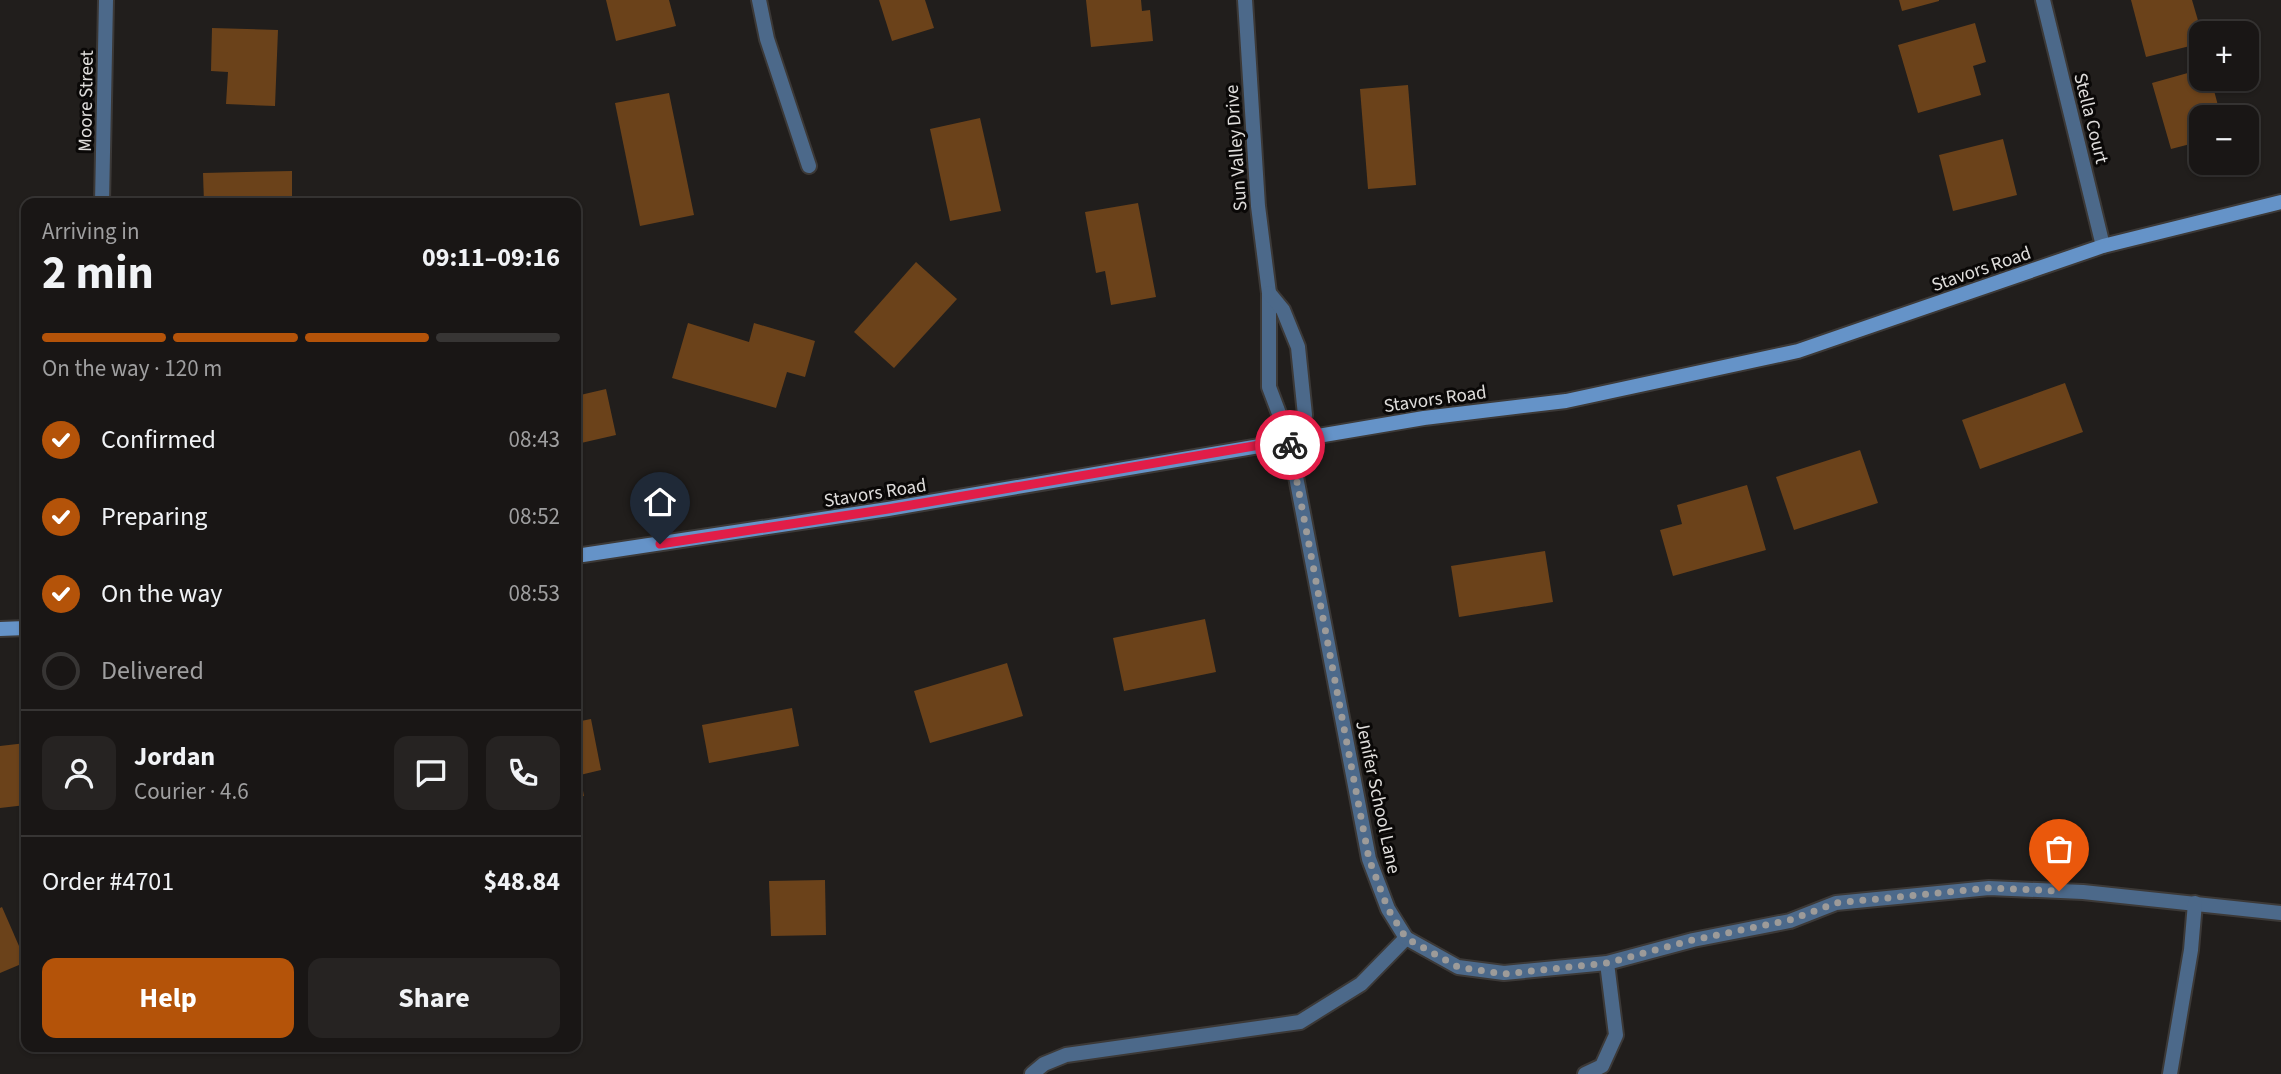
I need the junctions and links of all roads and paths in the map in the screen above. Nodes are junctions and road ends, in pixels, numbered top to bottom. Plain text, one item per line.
1 (106, 0) edge
2 (759, 0) edge
3 (1245, 0) edge
4 (2043, 0) edge
5 (809, 166) dead end
6 (102, 198) edge
7 (2281, 202) edge
8 (2104, 246) junction
9 (1269, 293) junction
10 (1289, 440) junction
11 (581, 555) edge
12 (21, 628) edge
13 (0, 629) edge
14 (2194, 904) junction
15 (2281, 913) edge
16 (1406, 938) junction
17 (1607, 963) junction
18 (1032, 1074) edge
19 (1585, 1074) edge
20 (2170, 1074) edge

1 - 6 street, Moore Street
2 - 5 street
3 - 9 street, Sun Valley Drive
4 - 8 street, Stella Court
7 - 8 street, Stavors Road
8 - 10 street, Stavors Road
9 - 10 street, Sun Valley Drive
9 - 10 street, Sun Valley Drive
10 - 11 street, Stavors Road
10 - 16 street, Jenifer School Lane
12 - 13 street
14 - 15 street, Jenifer School Lane
14 - 17 street, Jenifer School Lane
14 - 20 street
16 - 17 street, Jenifer School Lane
16 - 18 street
17 - 19 street

